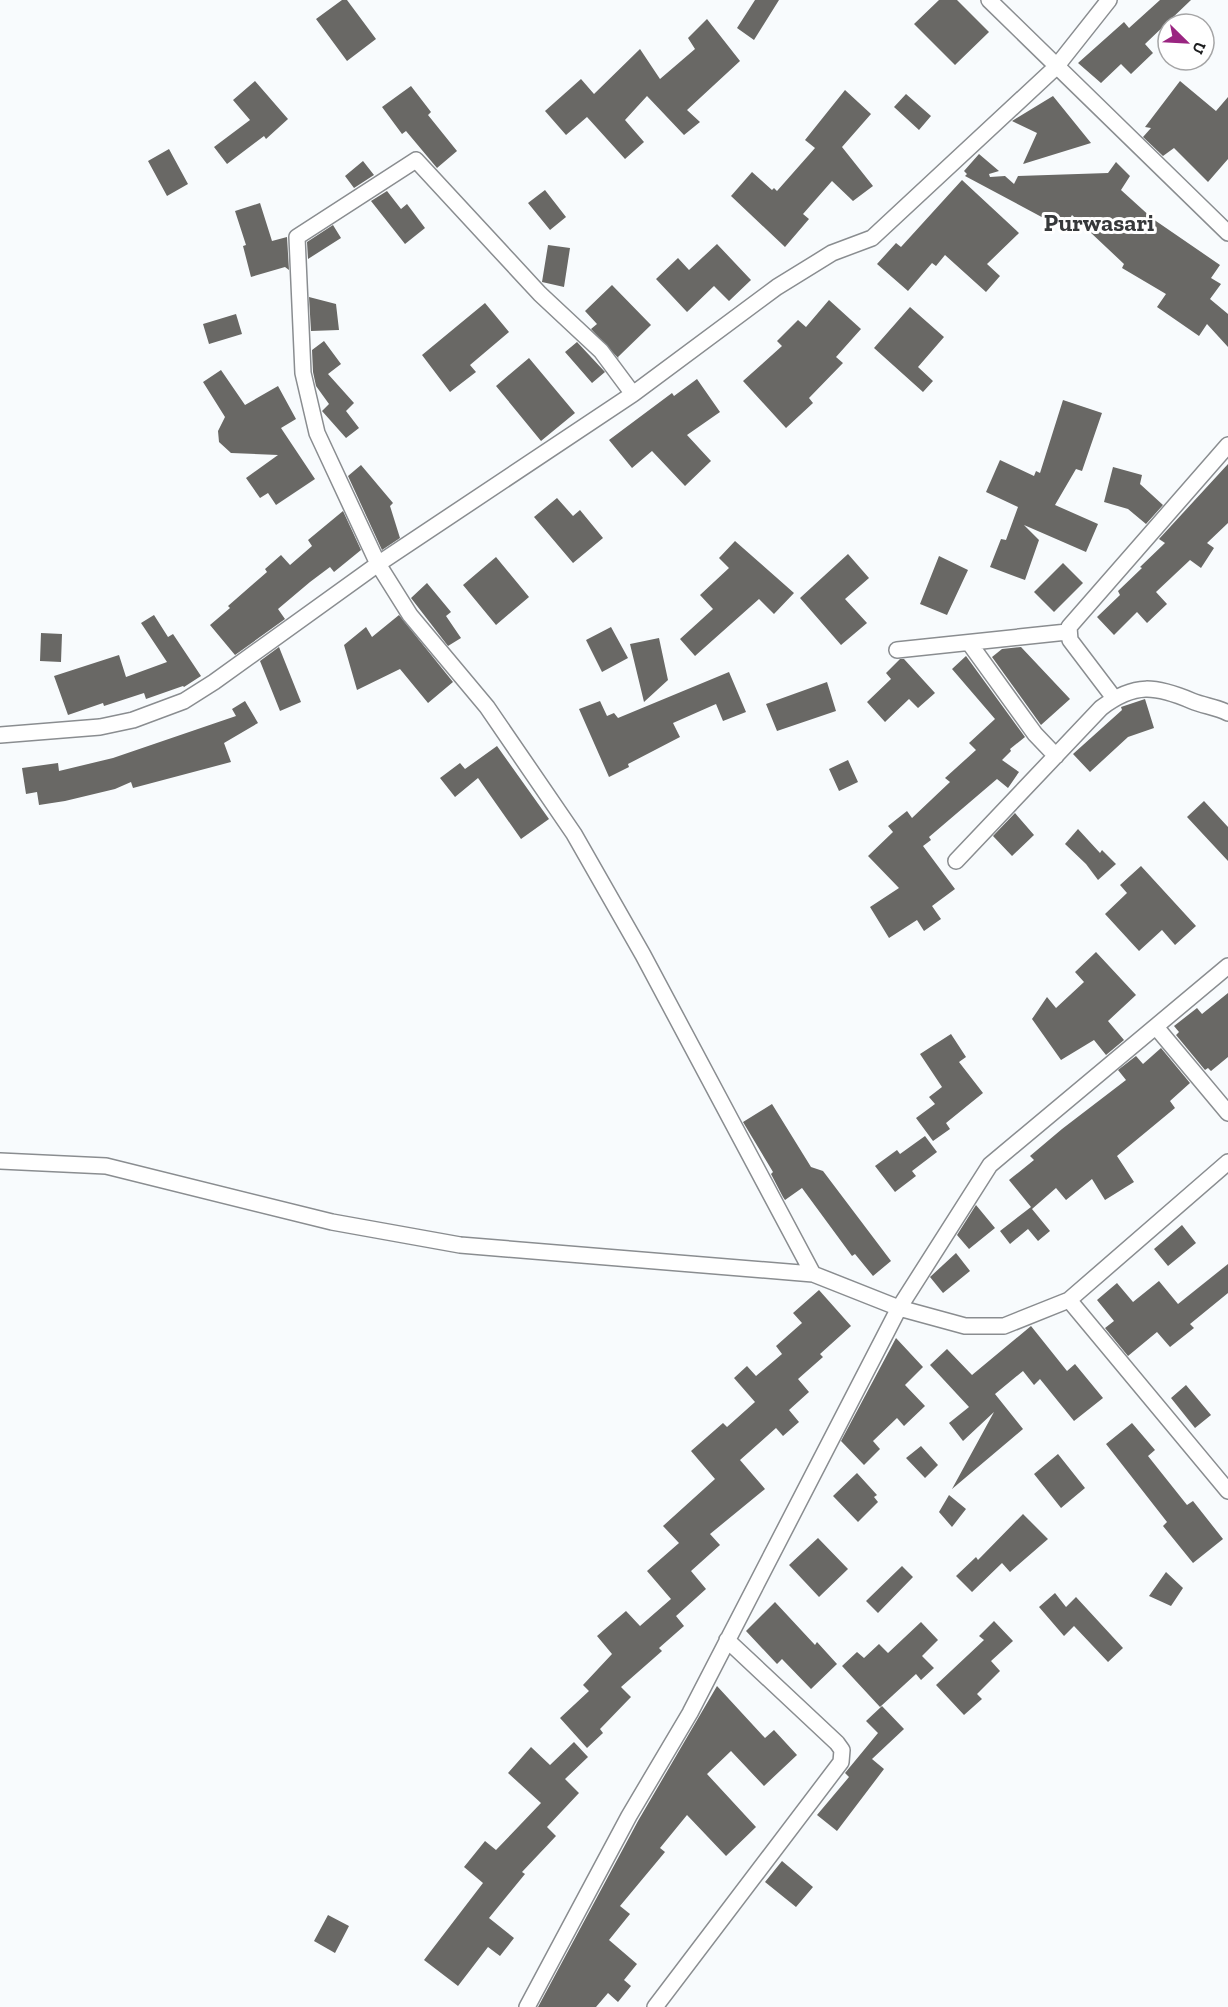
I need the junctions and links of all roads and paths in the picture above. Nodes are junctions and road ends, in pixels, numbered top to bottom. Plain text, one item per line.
1 (989, 0) edge
2 (1109, 0) edge
3 (1056, 67) junction
4 (1228, 233) edge
5 (633, 394) junction
6 (1228, 446) edge
7 (378, 564) junction
8 (1067, 632) junction
9 (970, 644) junction
10 (897, 650) dead end
11 (1114, 698) junction
12 (1228, 713) edge
13 (0, 735) edge
14 (1056, 756) junction
15 (956, 861) dead end
16 (1228, 966) edge
17 (1156, 1027) junction
18 (1228, 1113) edge
19 (0, 1161) edge
20 (1228, 1162) edge
21 (813, 1274) junction
22 (1070, 1300) junction
23 (899, 1308) junction
24 (1228, 1491) edge
25 (727, 1640) junction
26 (527, 2007) edge
27 (655, 2007) edge

1 - 3 street
2 - 3 street
3 - 4 street
3 - 5 street
5 - 7 street
5 - 7 street
6 - 8 street
7 - 13 street
7 - 21 street
8 - 9 street
8 - 11 street
9 - 10 street
9 - 14 street
11 - 12 street
11 - 14 street
14 - 15 street
16 - 17 street
17 - 18 street
17 - 23 street
19 - 21 street
20 - 22 street
21 - 23 street
22 - 23 street
22 - 24 street
23 - 25 street
25 - 26 street
25 - 27 street

